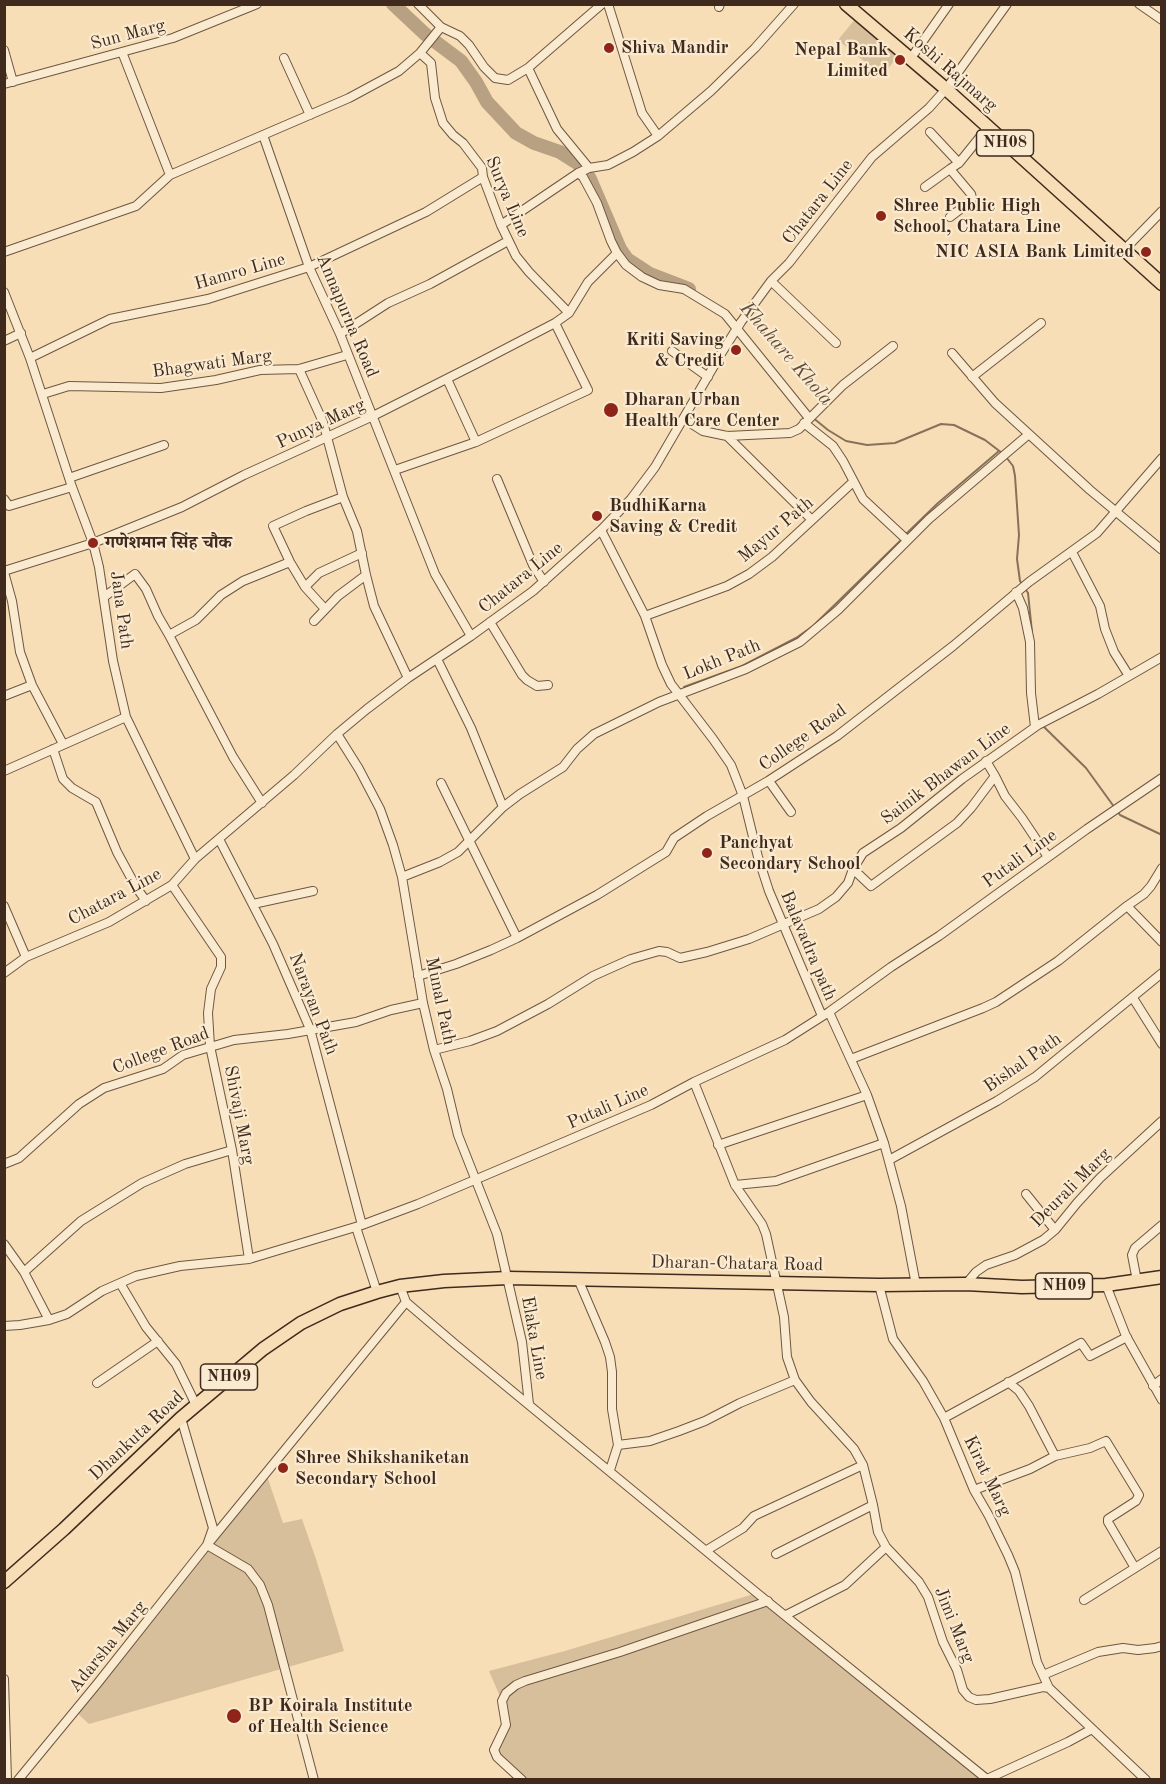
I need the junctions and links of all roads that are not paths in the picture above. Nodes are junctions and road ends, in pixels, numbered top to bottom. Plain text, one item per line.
1 (257, 4) edge
2 (418, 4) edge
3 (602, 4) edge
4 (608, 4) edge
5 (794, 4) edge
6 (846, 4) edge
7 (949, 4) edge
8 (1007, 4) edge
9 (1139, 4) edge
10 (1161, 20) edge
11 (441, 27) junction
12 (4, 50) edge
13 (122, 52) junction
14 (420, 53) junction
15 (284, 58) dead end
16 (911, 58) junction
17 (528, 68) junction
18 (9, 83) edge
19 (946, 89) junction
20 (310, 116) junction
21 (988, 127) junction
22 (930, 132) dead end
23 (263, 135) junction
24 (658, 136) junction
25 (959, 163) junction
26 (950, 169) junction
27 (583, 170) junction
28 (170, 175) junction
29 (483, 177) junction
30 (925, 187) dead end
31 (1161, 211) edge
32 (950, 217) dead end
33 (501, 225) junction
34 (508, 241) junction
35 (1123, 250) junction
36 (4, 252) edge
37 (617, 253) junction
38 (309, 267) junction
39 (771, 281) junction
40 (1161, 284) edge
41 (4, 292) edge
42 (568, 312) junction
43 (555, 323) junction
44 (1041, 323) dead end
45 (739, 325) junction
46 (21, 333) junction
47 (340, 334) junction
48 (4, 340) edge
49 (836, 343) dead end
50 (893, 346) dead end
51 (672, 351) dead end
52 (952, 353) dead end
53 (347, 355) junction
54 (30, 358) junction
55 (299, 369) junction
56 (708, 377) junction
57 (972, 377) junction
58 (447, 379) junction
59 (43, 394) junction
60 (373, 416) junction
61 (809, 418) junction
62 (684, 419) junction
63 (1029, 434) junction
64 (727, 436) junction
65 (327, 438) junction
66 (476, 442) junction
67 (164, 445) dead end
68 (1161, 458) edge
69 (394, 470) junction
70 (69, 478) junction
71 (497, 479) dead end
72 (854, 482) junction
73 (72, 487) junction
74 (343, 497) junction
75 (4, 500) edge
76 (1117, 511) junction
77 (812, 520) junction
78 (601, 530) junction
79 (907, 540) junction
80 (93, 543) junction
81 (1161, 550) edge
82 (1072, 552) junction
83 (362, 553) junction
84 (290, 562) junction
85 (4, 571) edge
86 (366, 575) junction
87 (544, 582) junction
88 (305, 587) junction
89 (1017, 592) junction
90 (104, 597) junction
91 (325, 609) junction
92 (645, 616) junction
93 (314, 621) dead end
94 (490, 622) junction
95 (169, 635) junction
96 (471, 636) junction
97 (1161, 657) edge
98 (437, 659) junction
99 (1129, 676) junction
100 (408, 678) junction
101 (32, 685) junction
102 (548, 685) dead end
103 (678, 694) junction
104 (4, 696) edge
105 (126, 717) junction
106 (1040, 724) junction
107 (337, 734) junction
108 (63, 744) junction
109 (53, 749) junction
110 (986, 761) junction
111 (4, 771) edge
112 (995, 776) junction
113 (1161, 778) edge
114 (769, 781) junction
115 (441, 783) dead end
116 (743, 796) junction
117 (262, 802) junction
118 (503, 807) junction
119 (791, 812) dead end
120 (219, 839) junction
121 (470, 841) junction
122 (1048, 857) junction
123 (195, 859) junction
124 (1161, 868) edge
125 (853, 869) junction
126 (402, 877) junction
127 (172, 885) junction
128 (314, 891) dead end
129 (146, 901) junction
130 (253, 904) junction
131 (4, 906) edge
132 (1126, 906) junction
133 (783, 925) junction
134 (517, 938) junction
135 (1161, 942) edge
136 (26, 957) junction
137 (4, 973) edge
138 (1161, 973) edge
139 (418, 976) junction
140 (1133, 998) junction
141 (423, 1003) junction
142 (825, 1014) junction
143 (310, 1029) junction
144 (1161, 1044) edge
145 (210, 1046) junction
146 (434, 1050) junction
147 (851, 1059) junction
148 (694, 1082) junction
149 (867, 1095) junction
150 (1161, 1121) edge
151 (884, 1143) junction
152 (718, 1145) junction
153 (232, 1150) junction
154 (889, 1160) junction
155 (4, 1164) edge
156 (476, 1180) junction
157 (735, 1185) junction
158 (1026, 1194) dead end
159 (1161, 1225) edge
160 (359, 1226) junction
161 (1055, 1230) junction
162 (4, 1244) edge
163 (249, 1259) junction
164 (24, 1272) junction
165 (1161, 1276) edge
166 (508, 1278) junction
167 (578, 1279) junction
168 (1137, 1281) junction
169 (778, 1282) junction
170 (120, 1283) junction
171 (966, 1284) junction
172 (879, 1285) junction
173 (916, 1285) junction
174 (400, 1286) junction
175 (1106, 1286) junction
176 (377, 1292) junction
177 (406, 1302) junction
178 (49, 1320) junction
179 (4, 1326) edge
180 (1127, 1337) junction
181 (158, 1341) junction
182 (1161, 1379) edge
183 (795, 1380) junction
184 (1008, 1382) junction
185 (97, 1383) dead end
186 (1153, 1386) junction
187 (1161, 1400) edge
188 (529, 1404) junction
189 (196, 1405) junction
190 (181, 1418) junction
191 (944, 1418) junction
192 (618, 1445) junction
193 (1055, 1456) junction
194 (863, 1465) junction
195 (610, 1470) junction
196 (974, 1490) junction
197 (873, 1505) junction
198 (207, 1545) junction
199 (886, 1547) junction
200 (707, 1550) junction
201 (1161, 1551) edge
202 (776, 1554) dead end
203 (1135, 1568) junction
204 (4, 1581) edge
205 (1084, 1600) dead end
206 (768, 1601) junction
207 (786, 1615) junction
208 (1161, 1646) edge
209 (1043, 1675) junction
210 (4, 1679) edge
211 (1049, 1688) junction
212 (1092, 1729) junction
213 (6, 1734) edge
214 (6, 1768) edge
215 (7, 1779) edge
216 (18, 1779) edge
217 (314, 1779) edge
218 (522, 1779) edge
219 (988, 1779) edge
220 (1146, 1779) edge

1 - 13 street, Sun Marg
2 - 11 street
3 - 17 street
4 - 24 street
5 - 24 street
6 - 16 main road, Koshi Rajmarg / NH08
7 - 16 street
8 - 19 street, Chatara Line
9 - 10 street
11 - 14 street
11 - 17 street
12 - 18 street
13 - 18 street, Sun Marg
13 - 28 street
14 - 20 street
14 - 29 street, Surya Line
15 - 20 street
16 - 19 main road, Koshi Rajmarg / NH08
17 - 27 street
19 - 21 main road, Koshi Rajmarg / NH08
19 - 39 street, Chatara Line
20 - 23 street
21 - 25 street
21 - 35 main road, Koshi Rajmarg / NH08
22 - 25 street
23 - 28 street
23 - 38 street, Annapurna Road
24 - 27 street
25 - 26 street
26 - 30 street
26 - 32 street
27 - 33 street
27 - 37 street
28 - 36 street
29 - 33 street, Surya Line
29 - 38 street, Hamro Line
31 - 35 street
33 - 34 street, Surya Line
34 - 42 street, Surya Line
34 - 47 street
35 - 40 main road, Koshi Rajmarg / NH08
37 - 42 street, Punya Marg
37 - 45 street
38 - 47 street, Annapurna Road
38 - 54 street, Hamro Line
39 - 45 street, Chatara Line
39 - 49 street
41 - 46 street, Jana Path
42 - 43 street, Punya Marg
43 - 58 street, Punya Marg
43 - 66 street
44 - 57 street
45 - 56 street, Chatara Line
45 - 61 street
46 - 48 street
46 - 54 street, Jana Path
47 - 53 street, Annapurna Road
50 - 61 street
51 - 56 street
52 - 57 street
53 - 55 street, Bhagwati Marg
53 - 60 street, Annapurna Road
54 - 59 street, Jana Path
55 - 59 street, Bhagwati Marg
55 - 65 street
56 - 62 street, Chatara Line
57 - 63 street
58 - 60 street, Punya Marg
58 - 66 street
59 - 70 street, Jana Path
60 - 65 street, Punya Marg
60 - 69 street, Annapurna Road
61 - 64 street
61 - 72 street
62 - 64 street
62 - 78 street, Chatara Line
63 - 76 street
63 - 79 street, Lokh Path
64 - 77 street
65 - 74 street
65 - 80 street, Punya Marg
66 - 69 street
67 - 70 street
68 - 76 street, College Road
69 - 96 street, Annapurna Road
70 - 73 street, Jana Path
71 - 87 street
72 - 77 street, Mayur Path
72 - 79 street
73 - 75 street
73 - 80 street, Jana Path
74 - 83 street
74 - 84 street
76 - 81 street
76 - 82 street, College Road
77 - 92 street, Mayur Path
78 - 87 street, Chatara Line
78 - 92 street, Balavadra path
79 - 103 street, Lokh Path
80 - 85 street, Punya Marg
80 - 90 street, Jana Path
82 - 89 street, College Road
82 - 99 street
83 - 86 street
83 - 88 street
84 - 88 street
84 - 95 street
85 - 101 street
86 - 91 street
86 - 100 street
87 - 94 street, Chatara Line
88 - 91 street
89 - 106 street
89 - 114 street, College Road
90 - 95 street
90 - 105 street, Jana Path
91 - 93 street
92 - 103 street, Balavadra path
94 - 96 street, Chatara Line
94 - 102 street
95 - 117 street
96 - 98 street, Chatara Line
97 - 99 street, Sainik Bhawan Line
98 - 100 street, Chatara Line
98 - 118 street
99 - 106 street, Sainik Bhawan Line
100 - 107 street, Chatara Line
101 - 104 street
101 - 108 street
103 - 116 street, Balavadra path
103 - 118 street, Lokh Path
105 - 108 street
105 - 123 street, Jana Path
106 - 110 street, Sainik Bhawan Line
107 - 117 street, Chatara Line
107 - 126 street, Munal Path
108 - 109 street
109 - 111 street
109 - 129 street
110 - 112 street
110 - 125 street, Sainik Bhawan Line
112 - 122 street
112 - 125 street
113 - 122 street, Putali Line
114 - 116 street, College Road
114 - 119 street
115 - 121 street
116 - 133 street, Balavadra path
116 - 134 street, College Road
117 - 120 street, Chatara Line
118 - 121 street, Lokh Path
120 - 123 street, Chatara Line
120 - 130 street, Narayan Path
121 - 126 street, Lokh Path
121 - 134 street
122 - 142 street, Putali Line
123 - 127 street, Chatara Line
124 - 132 street
125 - 133 street, Sainik Bhawan Line
126 - 139 street, Munal Path
127 - 129 street, Chatara Line
127 - 145 street, Shivaji Marg
128 - 130 street
129 - 136 street, Chatara Line
130 - 143 street, Narayan Path
131 - 136 street
132 - 135 street
132 - 147 street
133 - 142 street, Balavadra path
133 - 146 street, Sainik Bhawan Line
134 - 139 street, College Road
136 - 137 street, Chatara Line
138 - 140 street, Bishal Path
139 - 141 street, Munal Path
140 - 144 street
140 - 154 street, Bishal Path
141 - 143 street, College Road
141 - 146 street, Munal Path
142 - 147 street, Balavadra path
142 - 148 street, Putali Line
143 - 145 street, College Road
143 - 160 street, Narayan Path
145 - 153 street, Shivaji Marg
145 - 155 street, College Road
146 - 156 street, Munal Path
147 - 149 street, Balavadra path
148 - 152 street, Jimi Marg
148 - 156 street, Putali Line
149 - 151 street, Balavadra path
149 - 152 street
150 - 161 street, Deurali Marg
151 - 154 street, Balavadra path
151 - 157 street
152 - 157 street, Jimi Marg
153 - 163 street, Shivaji Marg
153 - 164 street
154 - 173 street, Balavadra path
156 - 160 street, Putali Line
156 - 166 street, Munal Path
157 - 169 street, Jimi Marg
158 - 161 street
159 - 168 street
160 - 163 street, Putali Line
160 - 176 street, Narayan Path
161 - 171 street, Deurali Marg
162 - 164 street
163 - 170 street, Putali Line
164 - 178 street
165 - 168 main road, NH09
166 - 167 main road, Dharan-Chatara Road / NH09
166 - 174 main road, Dhankuta Road / NH09
166 - 188 street, Elaka Line
167 - 169 main road, Dharan-Chatara Road / NH09
167 - 192 street
168 - 175 main road, NH09
169 - 172 main road, Dharan-Chatara Road / NH09
169 - 183 street, Jimi Marg
170 - 178 street, Putali Line
170 - 181 street
171 - 173 main road, Dharan-Chatara Road / NH09
171 - 175 main road, NH09
172 - 173 main road, Dharan-Chatara Road / NH09
172 - 191 street, Kirat Marg
174 - 176 main road, Dhankuta Road / NH09
174 - 177 street
175 - 180 street
176 - 189 main road, Dhankuta Road / NH09
177 - 188 street
177 - 198 street
178 - 179 street, Putali Line
180 - 184 street
180 - 186 street
181 - 185 street
181 - 189 street
182 - 186 street
183 - 192 street
183 - 194 street, Jimi Marg
184 - 191 street
184 - 193 street
186 - 187 street
188 - 195 street
189 - 190 main road, Dhankuta Road / NH09
190 - 198 street, Adarsha Marg
190 - 204 main road, Dhankuta Road / NH09
191 - 196 street, Kirat Marg
192 - 195 street
193 - 196 street
193 - 203 street
194 - 197 street, Jimi Marg
194 - 200 street
195 - 200 street
196 - 209 street, Kirat Marg
197 - 199 street, Jimi Marg
197 - 202 street
198 - 216 street, Adarsha Marg
198 - 217 street
199 - 207 street
199 - 211 street, Jimi Marg
200 - 206 street
201 - 203 street
203 - 205 street
206 - 207 street
206 - 218 street
207 - 219 street
208 - 209 street
209 - 211 street, Kirat Marg
210 - 213 street
211 - 212 street
212 - 219 street
212 - 220 street
213 - 214 street
214 - 215 street

